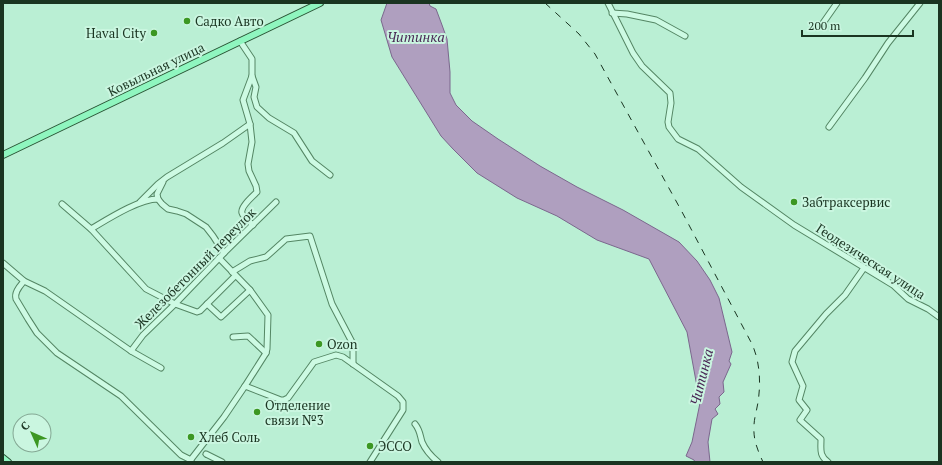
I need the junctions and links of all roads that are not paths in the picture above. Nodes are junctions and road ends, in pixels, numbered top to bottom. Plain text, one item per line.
1 (320, 3) edge
2 (608, 3) edge
3 (837, 3) edge
4 (920, 3) edge
5 (612, 13) junction
6 (823, 23) dead end
7 (686, 36) dead end
8 (240, 41) junction
9 (252, 76) junction
10 (250, 124) junction
11 (829, 127) dead end
12 (3, 155) edge
13 (330, 175) dead end
14 (164, 179) junction
15 (158, 199) junction
16 (276, 202) dead end
17 (139, 203) junction
18 (62, 204) dead end
19 (253, 225) junction
20 (91, 229) junction
21 (224, 253) junction
22 (219, 258) junction
23 (3, 263) edge
24 (864, 268) junction
25 (234, 274) junction
26 (24, 281) junction
27 (250, 290) junction
28 (174, 304) junction
29 (207, 304) junction
30 (939, 316) edge
31 (233, 337) dead end
32 (131, 351) junction
33 (266, 353) junction
34 (353, 364) junction
35 (161, 368) dead end
36 (245, 386) junction
37 (415, 424) dead end
38 (206, 454) dead end
39 (3, 458) edge
40 (190, 461) edge
41 (8, 462) edge
42 (222, 462) edge
43 (370, 462) edge
44 (438, 462) edge
45 (828, 462) edge

1 - 8 main road, Ковыльная улица
2 - 5 street, Геодезическая улица
3 - 6 street
4 - 11 street
5 - 7 street
5 - 24 street, Геодезическая улица
8 - 9 street
8 - 12 main road, Ковыльная улица
9 - 10 street
9 - 13 street
10 - 14 street
10 - 19 street
14 - 15 street
14 - 17 street
15 - 17 street
15 - 21 street
16 - 19 street, Железобетонный переулок
17 - 20 street
18 - 20 street
19 - 21 street, Железобетонный переулок
20 - 28 street
21 - 22 street, Железобетонный переулок
22 - 25 street
22 - 28 street, Железобетонный переулок
23 - 26 street
24 - 30 street, Геодезическая улица
24 - 45 street
25 - 27 street
25 - 29 street
25 - 34 street
26 - 32 street
26 - 40 street
27 - 29 street
27 - 33 street
28 - 29 street
28 - 32 street, Железобетонный переулок
31 - 33 street
32 - 35 street
33 - 36 street
34 - 36 street
34 - 43 street
36 - 40 street
37 - 44 street
38 - 42 street
39 - 41 main road

